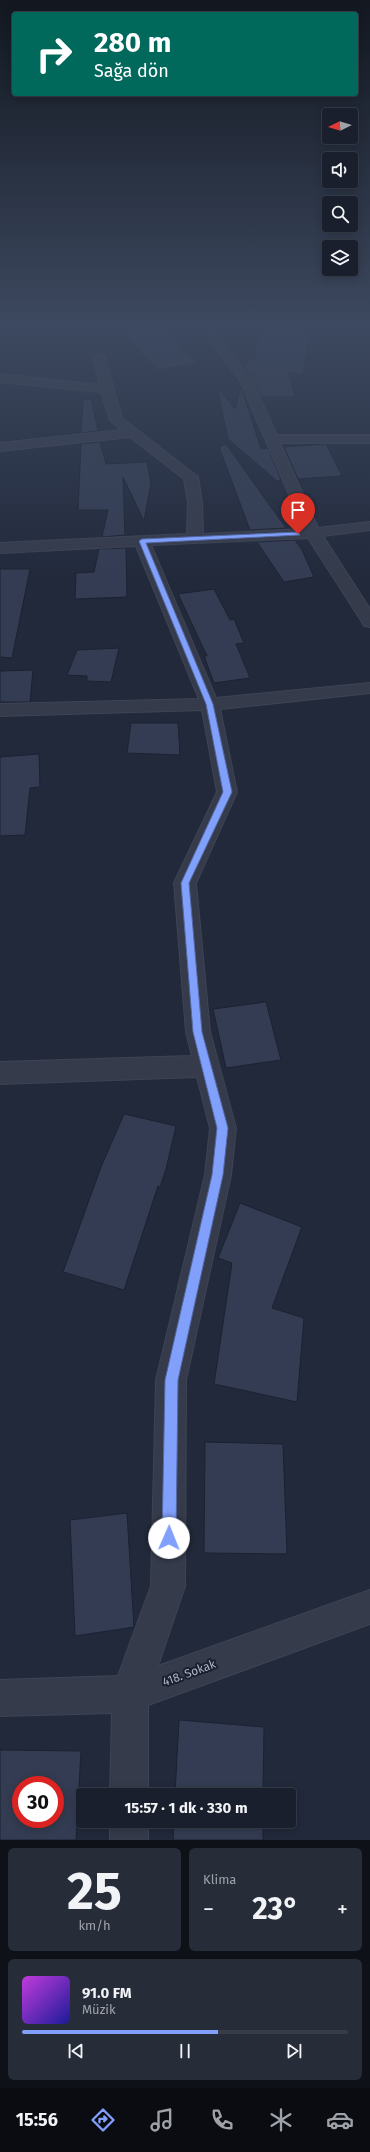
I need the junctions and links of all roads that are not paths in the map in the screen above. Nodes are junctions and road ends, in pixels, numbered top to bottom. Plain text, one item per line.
1 (112, 408) edge
2 (258, 408) edge
3 (134, 433) junction
4 (370, 439) edge
5 (273, 440) junction
6 (0, 447) edge
7 (370, 526) edge
8 (313, 533) junction
9 (195, 539) junction
10 (142, 541) junction
11 (0, 548) edge
12 (370, 622) edge
13 (370, 688) edge
14 (210, 704) junction
15 (0, 710) edge
16 (206, 1066) junction
17 (0, 1073) edge
18 (370, 1606) edge
19 (130, 1694) junction
20 (0, 1698) edge
21 (129, 1788) edge
22 (129, 1828) edge
23 (129, 1840) edge

1 - 3 street
2 - 5 street
3 - 6 street
3 - 9 street
4 - 5 street
5 - 8 street
7 - 8 street
8 - 9 street
8 - 12 street
9 - 10 street
10 - 11 street
10 - 14 street
13 - 14 street
14 - 15 street
14 - 16 street
16 - 17 street
16 - 19 street
18 - 19 street, 418. Sokak
19 - 20 street, 418. Sokak
19 - 21 street
22 - 23 street

